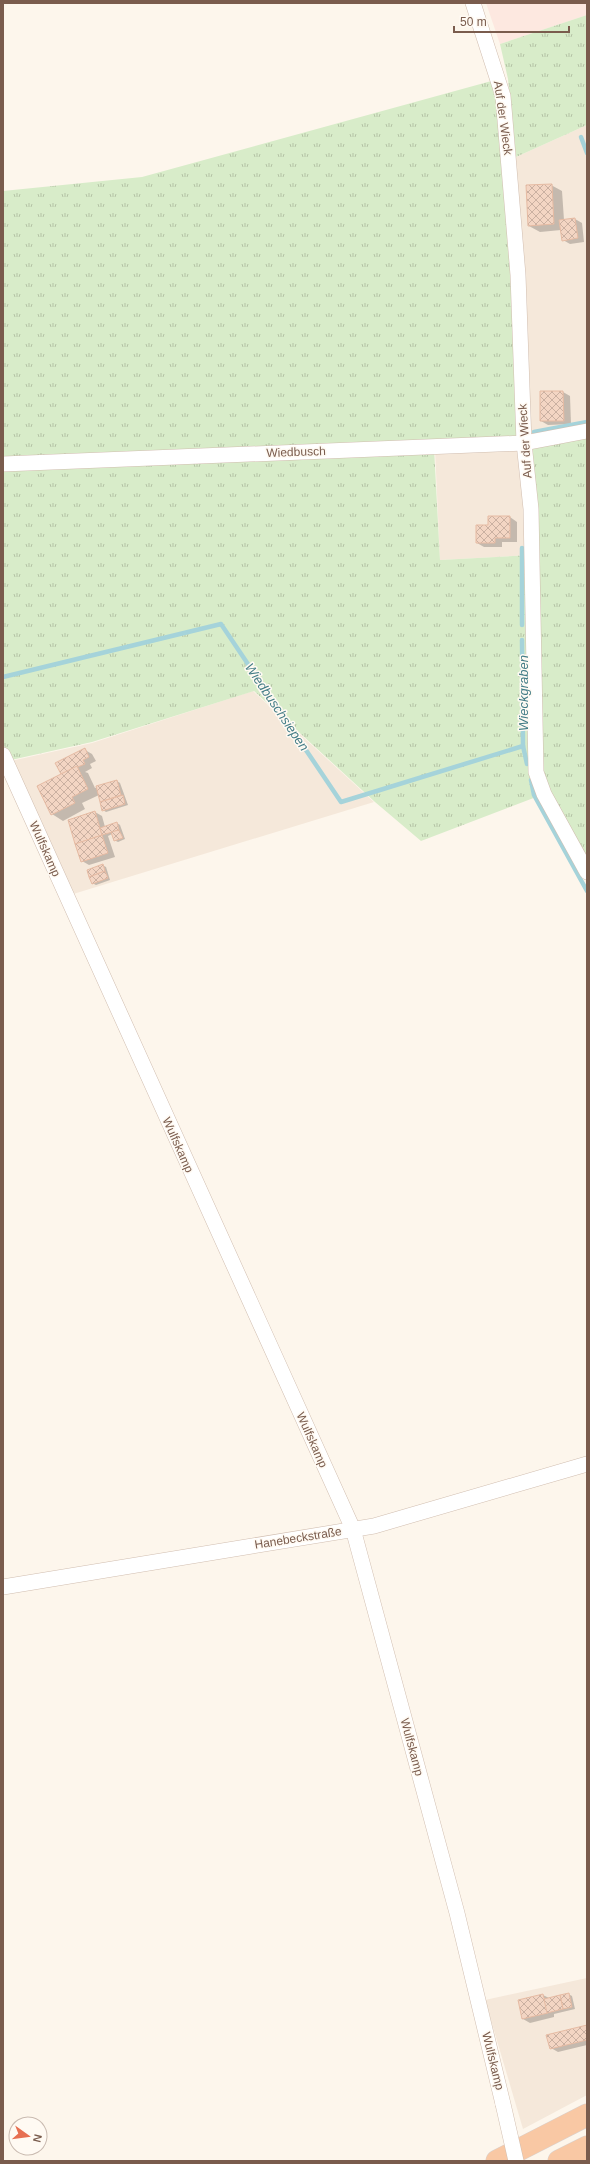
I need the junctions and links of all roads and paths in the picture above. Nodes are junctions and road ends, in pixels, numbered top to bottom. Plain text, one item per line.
1 (473, 3) edge
2 (587, 431) edge
3 (524, 443) junction
4 (3, 464) edge
5 (3, 755) edge
6 (587, 872) edge
7 (587, 1464) edge
8 (352, 1529) junction
9 (3, 1587) edge
10 (587, 2115) edge
11 (587, 2147) edge
12 (497, 2161) edge
13 (516, 2161) edge
14 (559, 2161) edge

1 - 3 street, Auf der Wieck
2 - 3 street, Wiedbusch
3 - 4 street, Wiedbusch
3 - 6 street, Auf der Wieck
5 - 8 street, Wulfskamp
7 - 8 street, Hanebeckstraße
8 - 9 street, Hanebeckstraße
8 - 13 street, Wulfskamp, bridge
10 - 12 highway
11 - 14 highway

